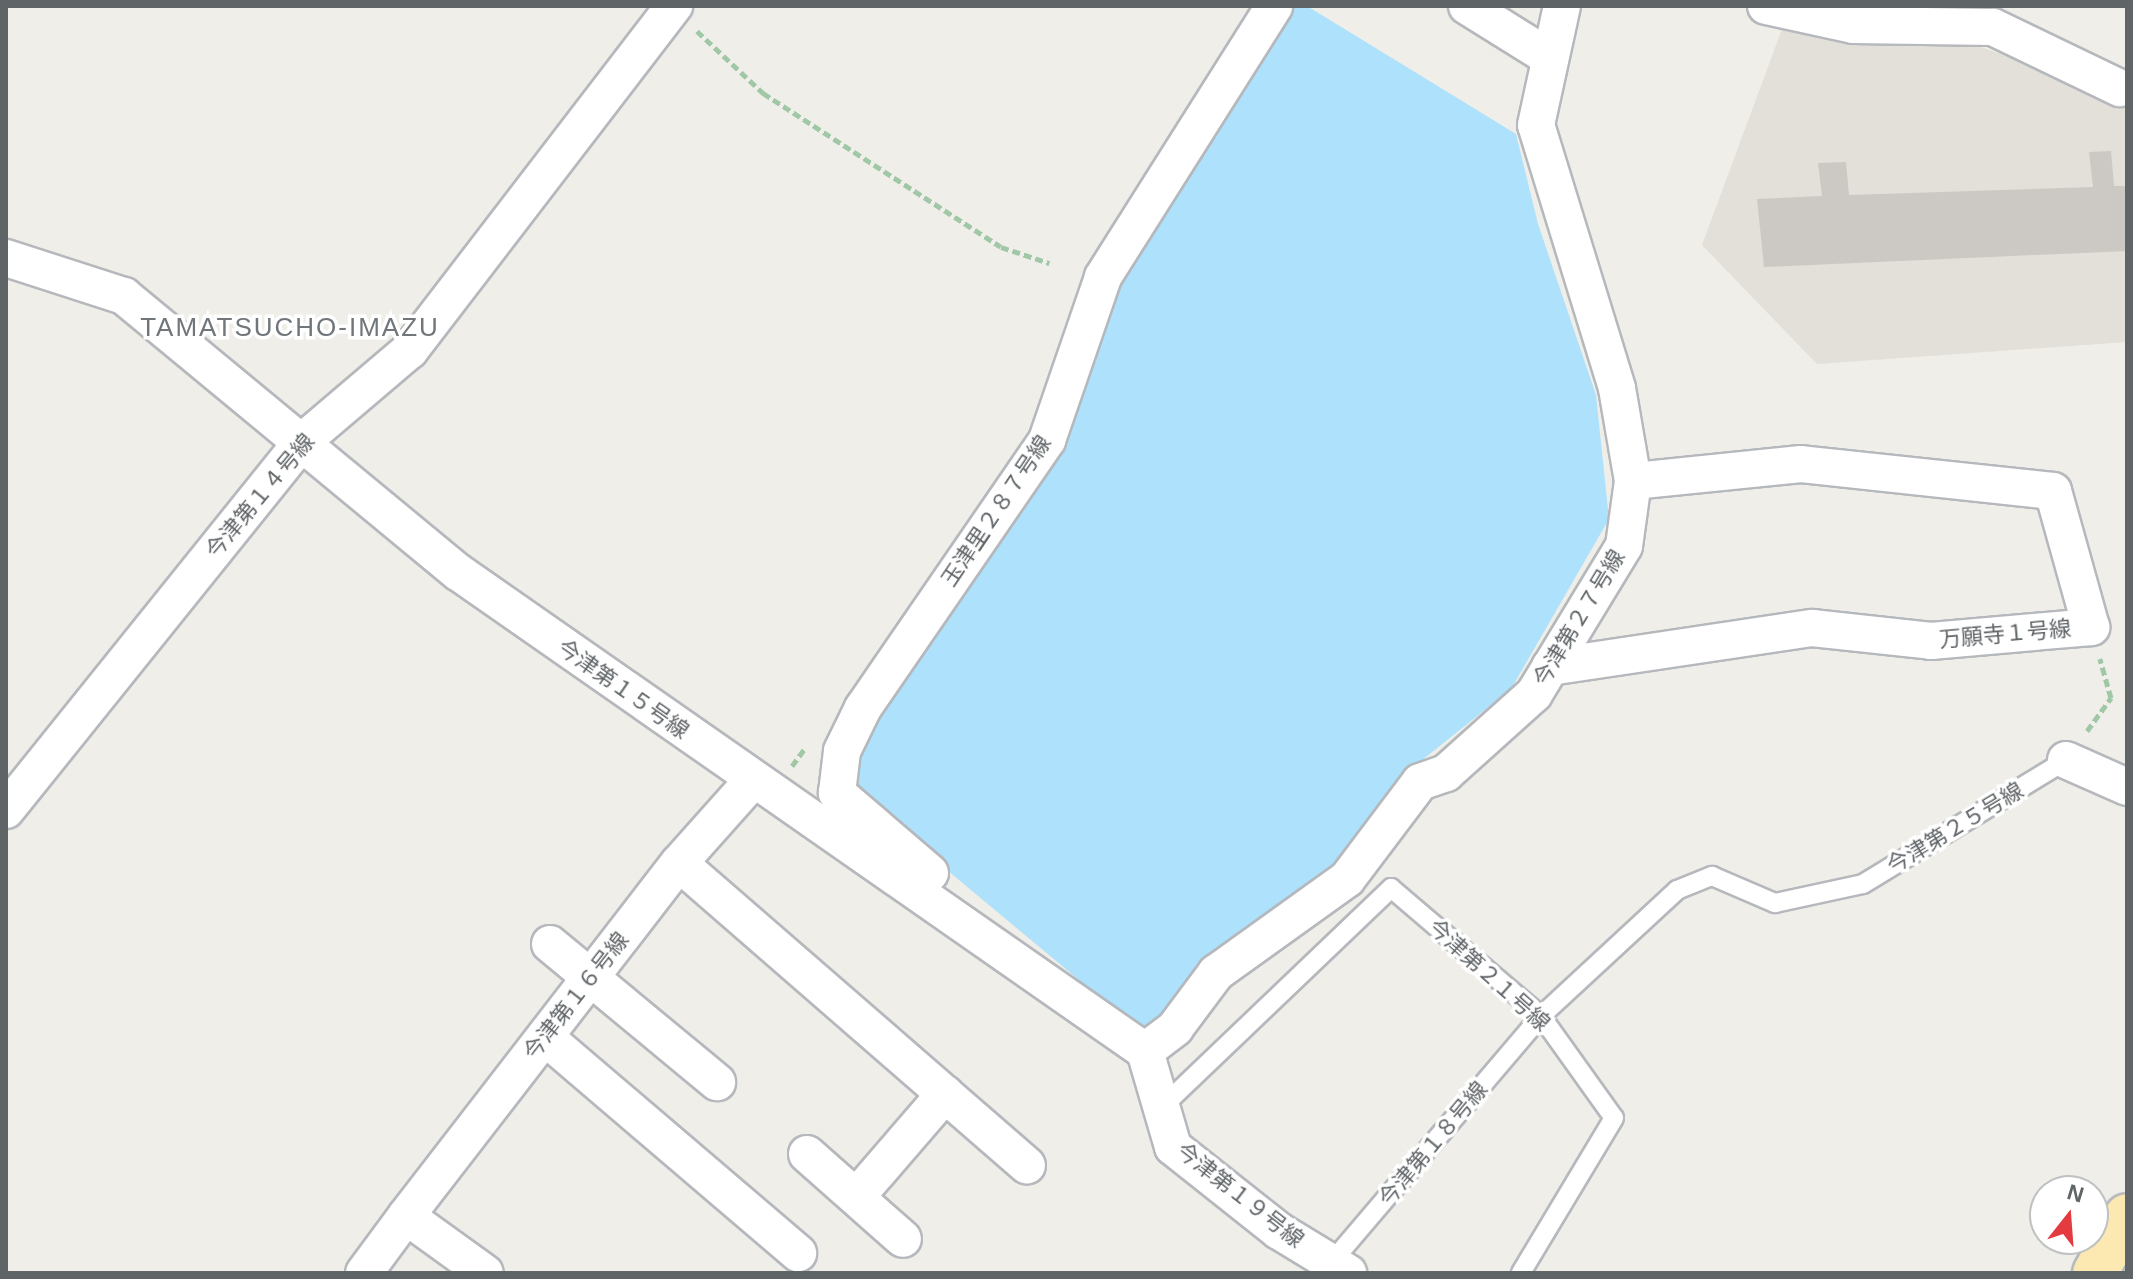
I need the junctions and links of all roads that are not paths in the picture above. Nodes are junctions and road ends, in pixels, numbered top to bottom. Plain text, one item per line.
1 (1274, 6) edge
2 (1467, 6) edge
3 (1562, 6) edge
4 (1766, 6) edge
5 (672, 7) edge
6 (1547, 56) junction
7 (2120, 88) dead end
8 (6, 258) edge
9 (303, 441) junction
10 (1633, 481) junction
11 (1550, 667) junction
12 (2066, 760) joint
13 (752, 781) junction
14 (2127, 787) edge
15 (6, 810) edge
16 (679, 863) junction
17 (1775, 903) joint
18 (550, 944) dead end
19 (1019, 963) junction
20 (592, 976) junction
21 (1541, 1016) junction
22 (545, 1037) junction
23 (1145, 1051) junction
24 (717, 1082) dead end
25 (945, 1094) junction
26 (1162, 1107) junction
27 (807, 1154) dead end
28 (1027, 1166) dead end
29 (857, 1196) junction
30 (406, 1216) junction
31 (2127, 1216) edge
32 (903, 1239) dead end
33 (798, 1253) dead end
34 (1335, 1270) edge
35 (364, 1273) edge
36 (485, 1273) edge
37 (1521, 1273) edge
38 (2095, 1273) edge

1 - 19 street, 玉津里２８７号線
2 - 6 street
3 - 6 street, 今津第２７号線
4 - 7 street
5 - 9 street, 今津第１４号線
6 - 10 street, 今津第２７号線
8 - 9 street, 今津第１５号線
9 - 13 street, 今津第１５号線
9 - 15 street, 今津第１４号線
10 - 11 street, 今津第２７号線
10 - 11 street, 万願寺１号線
11 - 23 street, 今津第２７号線
12 - 14 street
12 - 17 lane, 今津第２５号線
13 - 16 street, 今津第１６号線
13 - 19 street, 今津第１５号線
16 - 20 street, 今津第１６号線
16 - 25 street
17 - 21 lane, 今津第１８号線
18 - 20 street
19 - 23 street, 今津第１５号線
20 - 22 street, 今津第１６号線
20 - 24 street
21 - 26 lane, 今津第２１号線
21 - 34 lane, 今津第１８号線
21 - 37 lane, 今津第２１号線
22 - 30 street, 今津第１６号線
22 - 33 street
23 - 26 street, 今津第１９号線
25 - 28 street
25 - 29 street
26 - 34 street, 今津第１９号線
27 - 29 street
29 - 32 street
30 - 35 street, 今津第１６号線
30 - 36 street
31 - 38 main road

